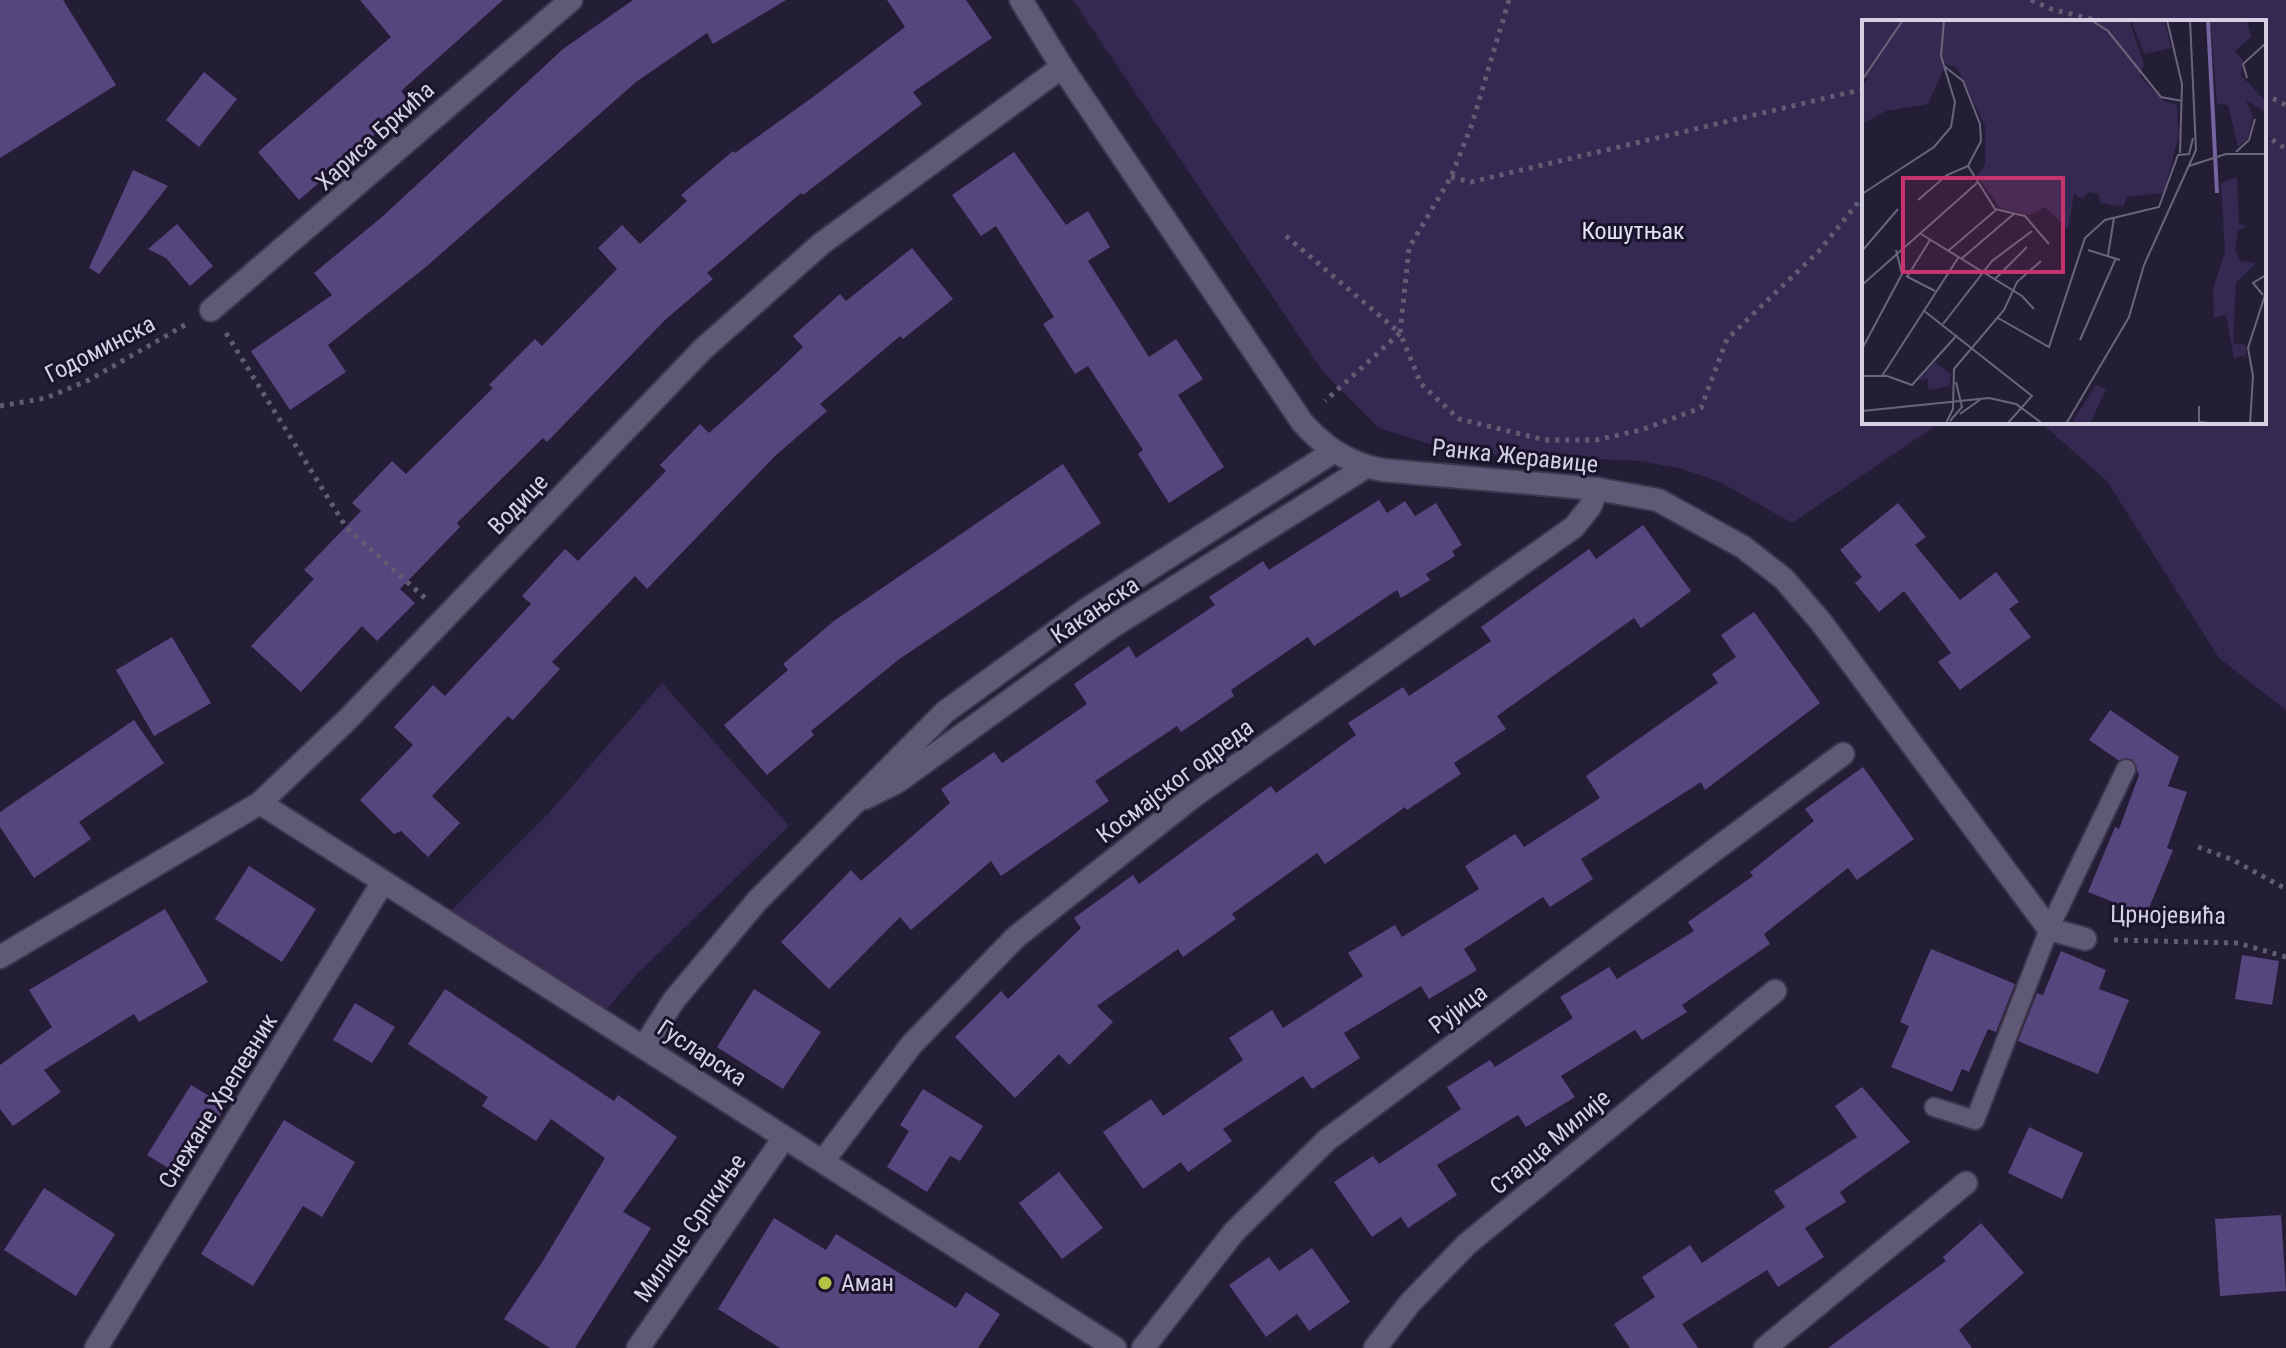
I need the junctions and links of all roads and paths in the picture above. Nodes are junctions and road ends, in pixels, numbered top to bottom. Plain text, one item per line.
1 (571, 0) edge
2 (1021, 0) edge
3 (1509, 0) edge
4 (2031, 0) edge
5 (2095, 20) edge
6 (1062, 67) junction
7 (1862, 89) edge
8 (2266, 95) edge
9 (2286, 105) edge
10 (2266, 135) edge
11 (2286, 149) edge
12 (1451, 177) junction
13 (1862, 197) edge
14 (1286, 236) dead end
15 (211, 310) junction
16 (1400, 333) junction
17 (0, 406) edge
18 (1302, 422) junction
19 (1333, 452) junction
20 (1366, 467) junction
21 (1597, 489) junction
22 (446, 617) junction
23 (1843, 754) dead end
24 (2126, 769) dead end
25 (857, 802) junction
26 (260, 803) junction
27 (2198, 847) dead end
28 (383, 882) junction
29 (2286, 889) edge
30 (2049, 929) junction
31 (2085, 939) joint
32 (0, 957) edge
33 (2286, 957) edge
34 (1775, 991) dead end
35 (645, 1045) junction
36 (1934, 1107) dead end
37 (784, 1138) junction
38 (823, 1161) junction
39 (1966, 1183) dead end
40 (96, 1348) edge
41 (638, 1348) edge
42 (1115, 1348) edge
43 (1143, 1348) edge
44 (1375, 1348) edge
45 (1765, 1348) edge

1 - 15 street, Хариса Бркића
2 - 6 street, Ранка Жеравице
3 - 12 path
4 - 5 path
6 - 18 street, Ранка Жеравице
6 - 22 street, Водице
7 - 12 path
8 - 9 path
10 - 11 path
12 - 16 path
13 - 16 path
14 - 16 path
15 - 17 path, Годоминска
15 - 22 path
16 - 18 path
18 - 19 street, Ранка Жеравице
19 - 20 street, Ранка Жеравице
19 - 25 street, Какањска
20 - 21 street, Ранка Жеравице
20 - 25 street, Какањска
21 - 30 street, Ранка Жеравице
21 - 38 street, Космајског одреда
22 - 26 street, Водице
23 - 43 street, Рујица
24 - 30 lane
25 - 35 street, Какањска
26 - 28 street, Гусларска
26 - 32 street, Водице
27 - 29 path
28 - 35 street, Гусларска
28 - 40 street, Снежане Хрепевник
30 - 31 street, Црнојевића
30 - 36 lane
31 - 33 path, Црнојевића
34 - 44 street, Старца Милије
35 - 37 street, Гусларска
37 - 38 street, Гусларска
37 - 41 street, Милице Српкиње
38 - 42 street, Гусларска
39 - 45 street

